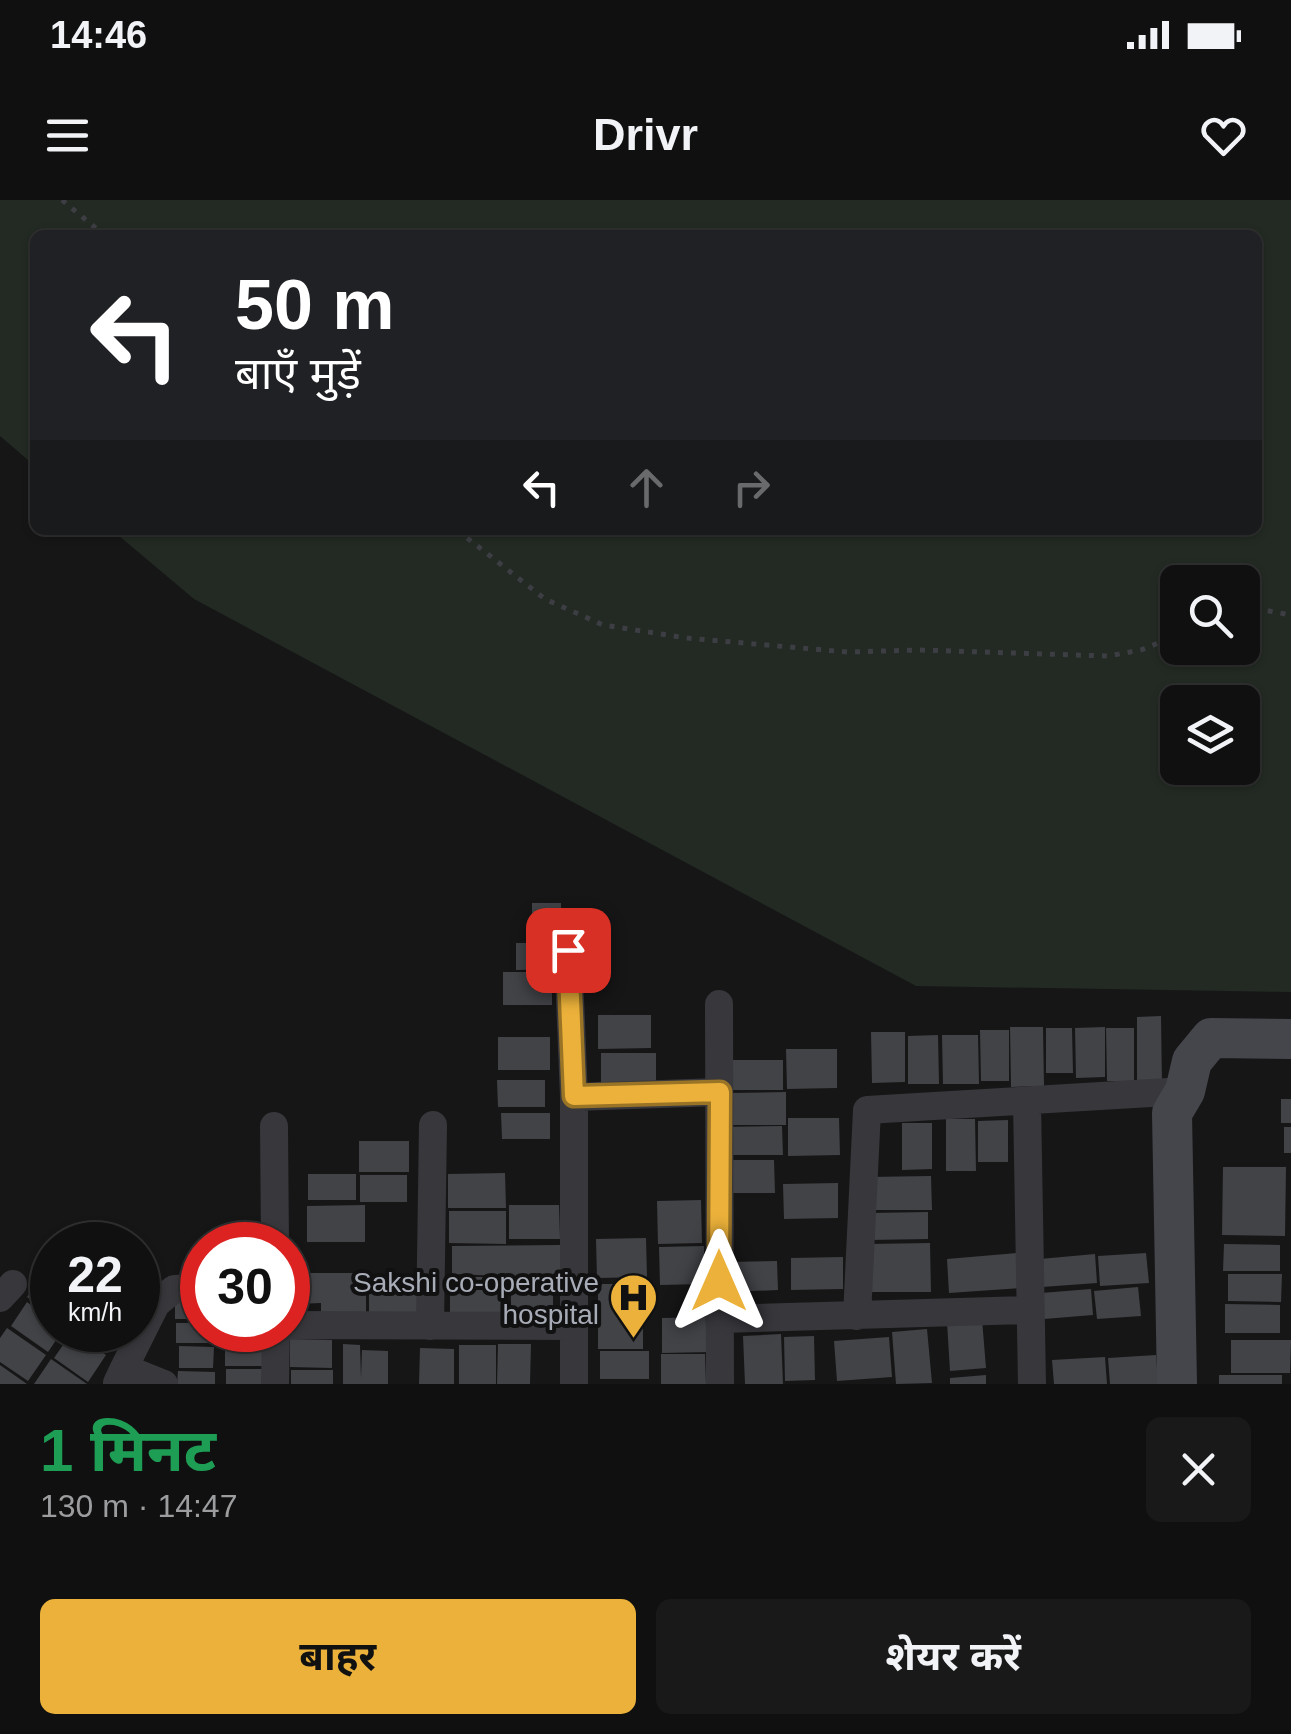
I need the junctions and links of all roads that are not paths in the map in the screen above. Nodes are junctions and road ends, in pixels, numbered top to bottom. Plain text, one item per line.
1 (568, 950) dead end
2 (719, 1004) dead end
3 (1291, 1039) edge
4 (1185, 1091) junction
5 (720, 1092) junction
6 (574, 1096) junction
7 (1028, 1102) junction
8 (433, 1125) dead end
9 (274, 1126) dead end
10 (275, 1222) edge
11 (180, 1289) edge
12 (1029, 1310) junction
13 (857, 1316) junction
14 (719, 1318) junction
15 (310, 1325) edge
16 (430, 1326) junction
17 (574, 1326) junction
18 (275, 1352) edge
19 (120, 1376) edge
20 (164, 1384) edge
21 (274, 1384) edge
22 (574, 1384) edge
23 (720, 1384) edge
24 (1032, 1384) edge
25 (1177, 1384) edge
26 (1198, 1384) edge

1 - 6 street
2 - 5 street
3 - 4 street
4 - 7 street
4 - 25 street
4 - 26 street
5 - 6 street
5 - 14 street
6 - 17 street
7 - 12 street
7 - 13 street
8 - 16 street
9 - 10 street
11 - 19 street
12 - 13 street
12 - 24 street
13 - 14 street
14 - 23 street
15 - 16 street
16 - 17 street
17 - 22 street
18 - 21 street
19 - 20 street

